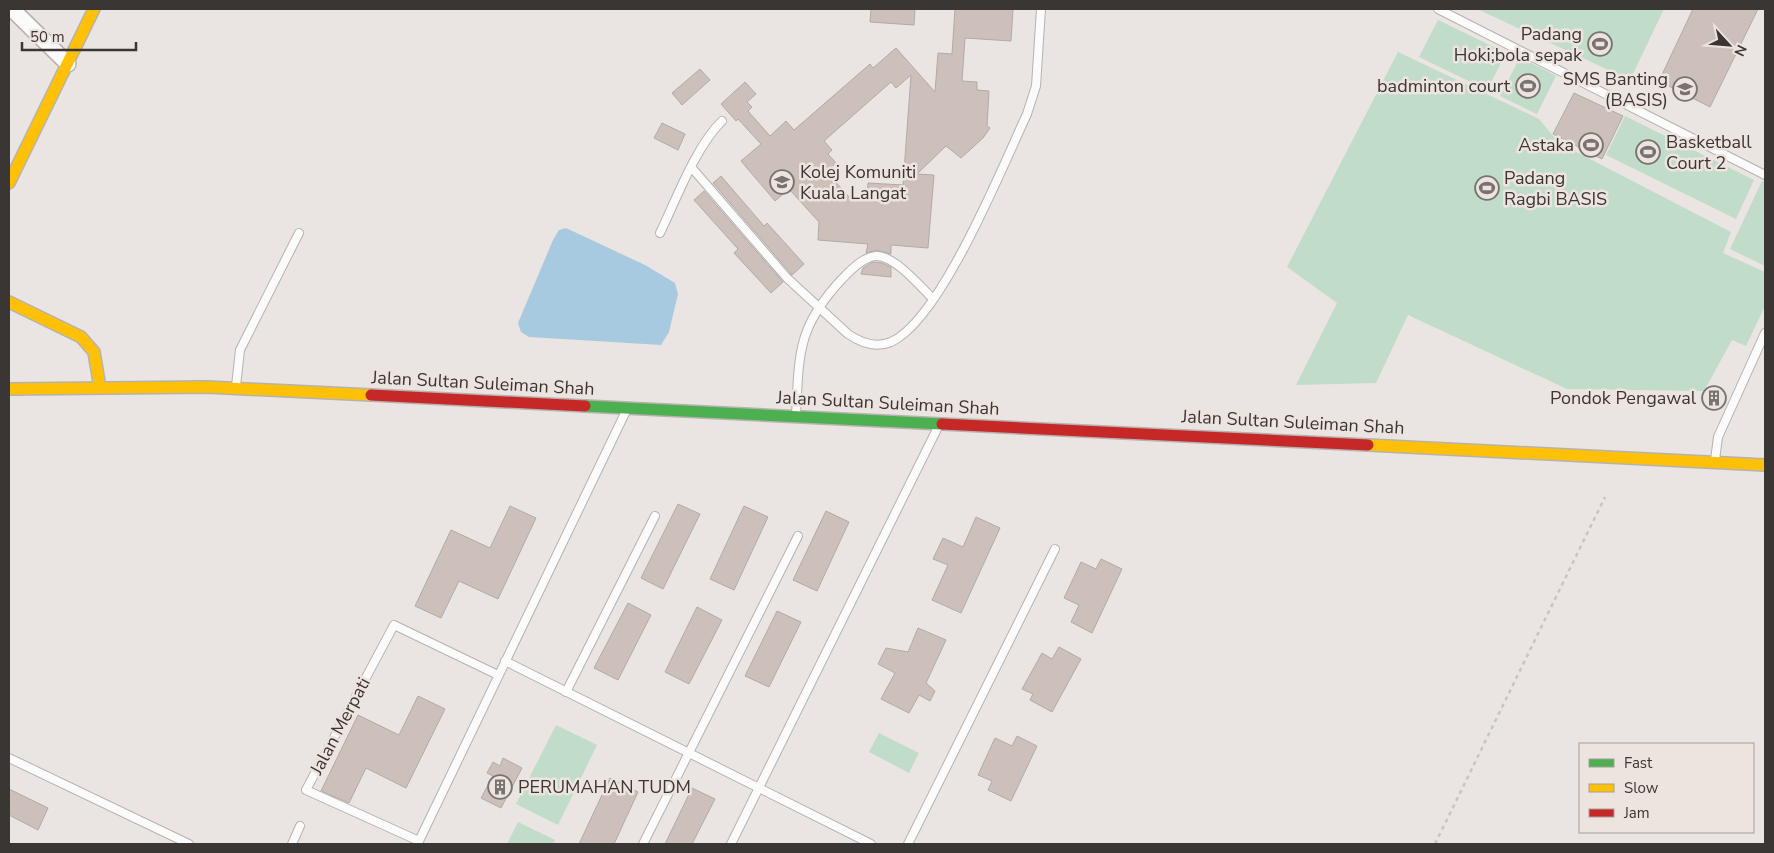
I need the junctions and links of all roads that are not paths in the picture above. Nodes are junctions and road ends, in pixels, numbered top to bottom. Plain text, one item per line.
1 (12, 9) edge
2 (94, 9) edge
3 (1041, 9) edge
4 (1438, 9) edge
5 (68, 64) junction
6 (722, 121) dead end
7 (692, 168) junction
8 (1765, 174) edge
9 (9, 182) edge
10 (299, 233) dead end
11 (660, 233) dead end
12 (934, 299) junction
13 (9, 302) edge
14 (819, 308) junction
15 (1765, 333) edge
16 (100, 388) junction
17 (236, 388) junction
18 (9, 389) edge
19 (628, 407) junction
20 (796, 416) junction
21 (940, 423) junction
22 (1714, 462) junction
23 (1765, 465) edge
24 (655, 516) dead end
25 (798, 536) dead end
26 (1054, 548) dead end
27 (505, 661) junction
28 (498, 675) junction
29 (566, 692) junction
30 (689, 753) junction
31 (9, 758) edge
32 (759, 788) junction
33 (300, 826) dead end
34 (189, 844) edge
35 (292, 844) edge
36 (643, 844) edge
37 (731, 844) edge
38 (871, 844) edge
39 (908, 844) edge

1 - 5 street
2 - 5 street
3 - 12 lane
4 - 8 lane
5 - 9 street
6 - 7 lane
7 - 11 lane
7 - 14 lane
10 - 17 lane
12 - 14 lane
12 - 14 lane
13 - 16 street
14 - 20 lane
15 - 22 lane
16 - 17 street, Jalan Sultan Suleiman Shah
16 - 18 street, Jalan Sultan Suleiman Shah
17 - 19 street, Jalan Sultan Suleiman Shah
19 - 20 street, Jalan Sultan Suleiman Shah
19 - 27 lane, Jalan Merpati
20 - 21 street, Jalan Sultan Suleiman Shah
21 - 22 street, Jalan Sultan Suleiman Shah
21 - 32 lane
22 - 23 street, Jalan Sultan Suleiman Shah
24 - 29 lane
25 - 30 lane
26 - 39 lane
27 - 28 lane, Jalan Merpati
27 - 29 lane
28 - 28 lane, Jalan Merpati
29 - 30 lane
30 - 32 lane
30 - 36 lane
31 - 34 lane
32 - 37 lane
32 - 38 lane
33 - 35 lane

